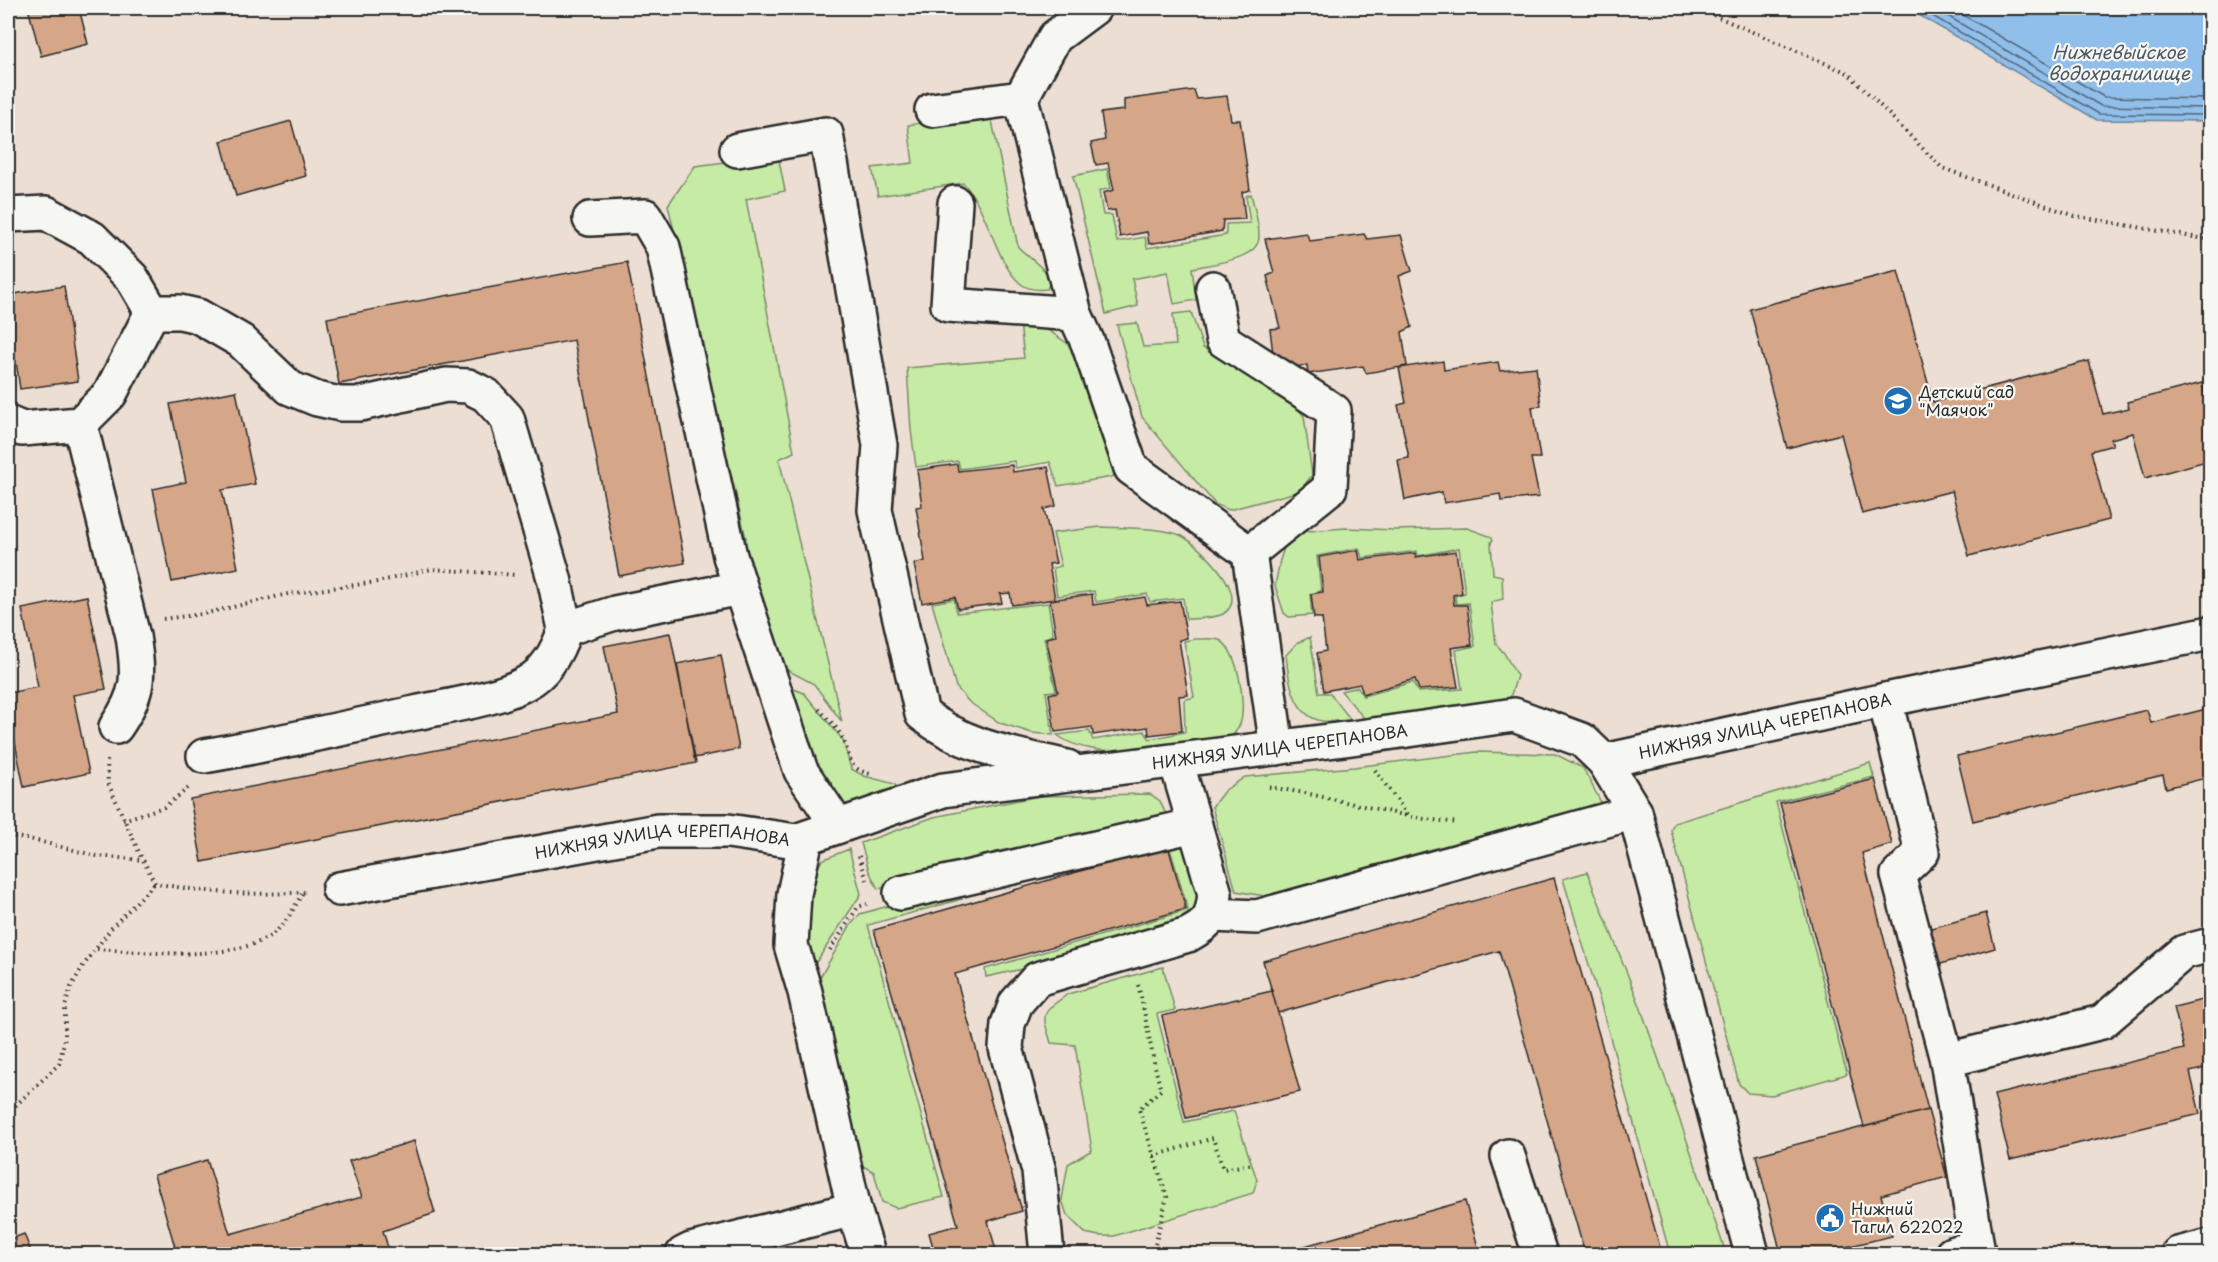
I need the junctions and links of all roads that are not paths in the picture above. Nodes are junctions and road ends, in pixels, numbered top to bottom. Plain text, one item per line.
1 (1094, 8) edge
2 (1021, 98) junction
3 (932, 110) dead end
4 (736, 150) dead end
5 (955, 202) dead end
6 (8, 215) edge
7 (590, 219) dead end
8 (1214, 288) dead end
9 (152, 312) junction
10 (1076, 314) junction
11 (8, 423) edge
12 (80, 424) junction
13 (1249, 553) junction
14 (740, 588) junction
15 (566, 629) junction
16 (2211, 633) edge
17 (1885, 700) junction
18 (116, 727) road end
19 (1277, 748) junction
20 (204, 756) road end
21 (1176, 761) junction
22 (1604, 761) junction
23 (1090, 772) junction
24 (1635, 812) junction
25 (1195, 825) junction
26 (838, 826) junction
27 (806, 838) junction
28 (339, 889) road end
29 (887, 897) road end
30 (1212, 915) junction
31 (2211, 945) edge
32 (1947, 1060) junction
33 (1508, 1156) dead end
34 (854, 1209) junction
35 (2211, 1246) edge
36 (1974, 1252) edge
37 (683, 1254) edge
38 (868, 1254) edge
39 (1047, 1254) edge
40 (1540, 1254) edge
41 (1752, 1254) edge
42 (2178, 1254) edge

1 - 2 street
2 - 3 street
2 - 10 street
4 - 23 street
5 - 10 street
6 - 9 street
7 - 14 street
8 - 13 street
9 - 12 street
9 - 15 street
10 - 13 street
11 - 12 street
12 - 18 street
13 - 19 street
14 - 15 street
14 - 26 street
15 - 20 street
16 - 17 street, НИЖНЯЯ УЛИЦА ЧЕРЕПАНОВА
17 - 22 street, НИЖНЯЯ УЛИЦА ЧЕРЕПАНОВА
17 - 32 street
19 - 21 street, НИЖНЯЯ УЛИЦА ЧЕРЕПАНОВА
19 - 22 street, НИЖНЯЯ УЛИЦА ЧЕРЕПАНОВА
21 - 23 street, НИЖНЯЯ УЛИЦА ЧЕРЕПАНОВА
21 - 25 street
22 - 24 street
23 - 26 street, НИЖНЯЯ УЛИЦА ЧЕРЕПАНОВА
24 - 30 street
24 - 41 street
25 - 29 street
25 - 30 street
26 - 27 street, НИЖНЯЯ УЛИЦА ЧЕРЕПАНОВА
27 - 28 street, НИЖНЯЯ УЛИЦА ЧЕРЕПАНОВА
27 - 34 street
30 - 39 street
31 - 32 street
32 - 36 street
33 - 40 street
34 - 37 street
34 - 38 street
35 - 42 street

